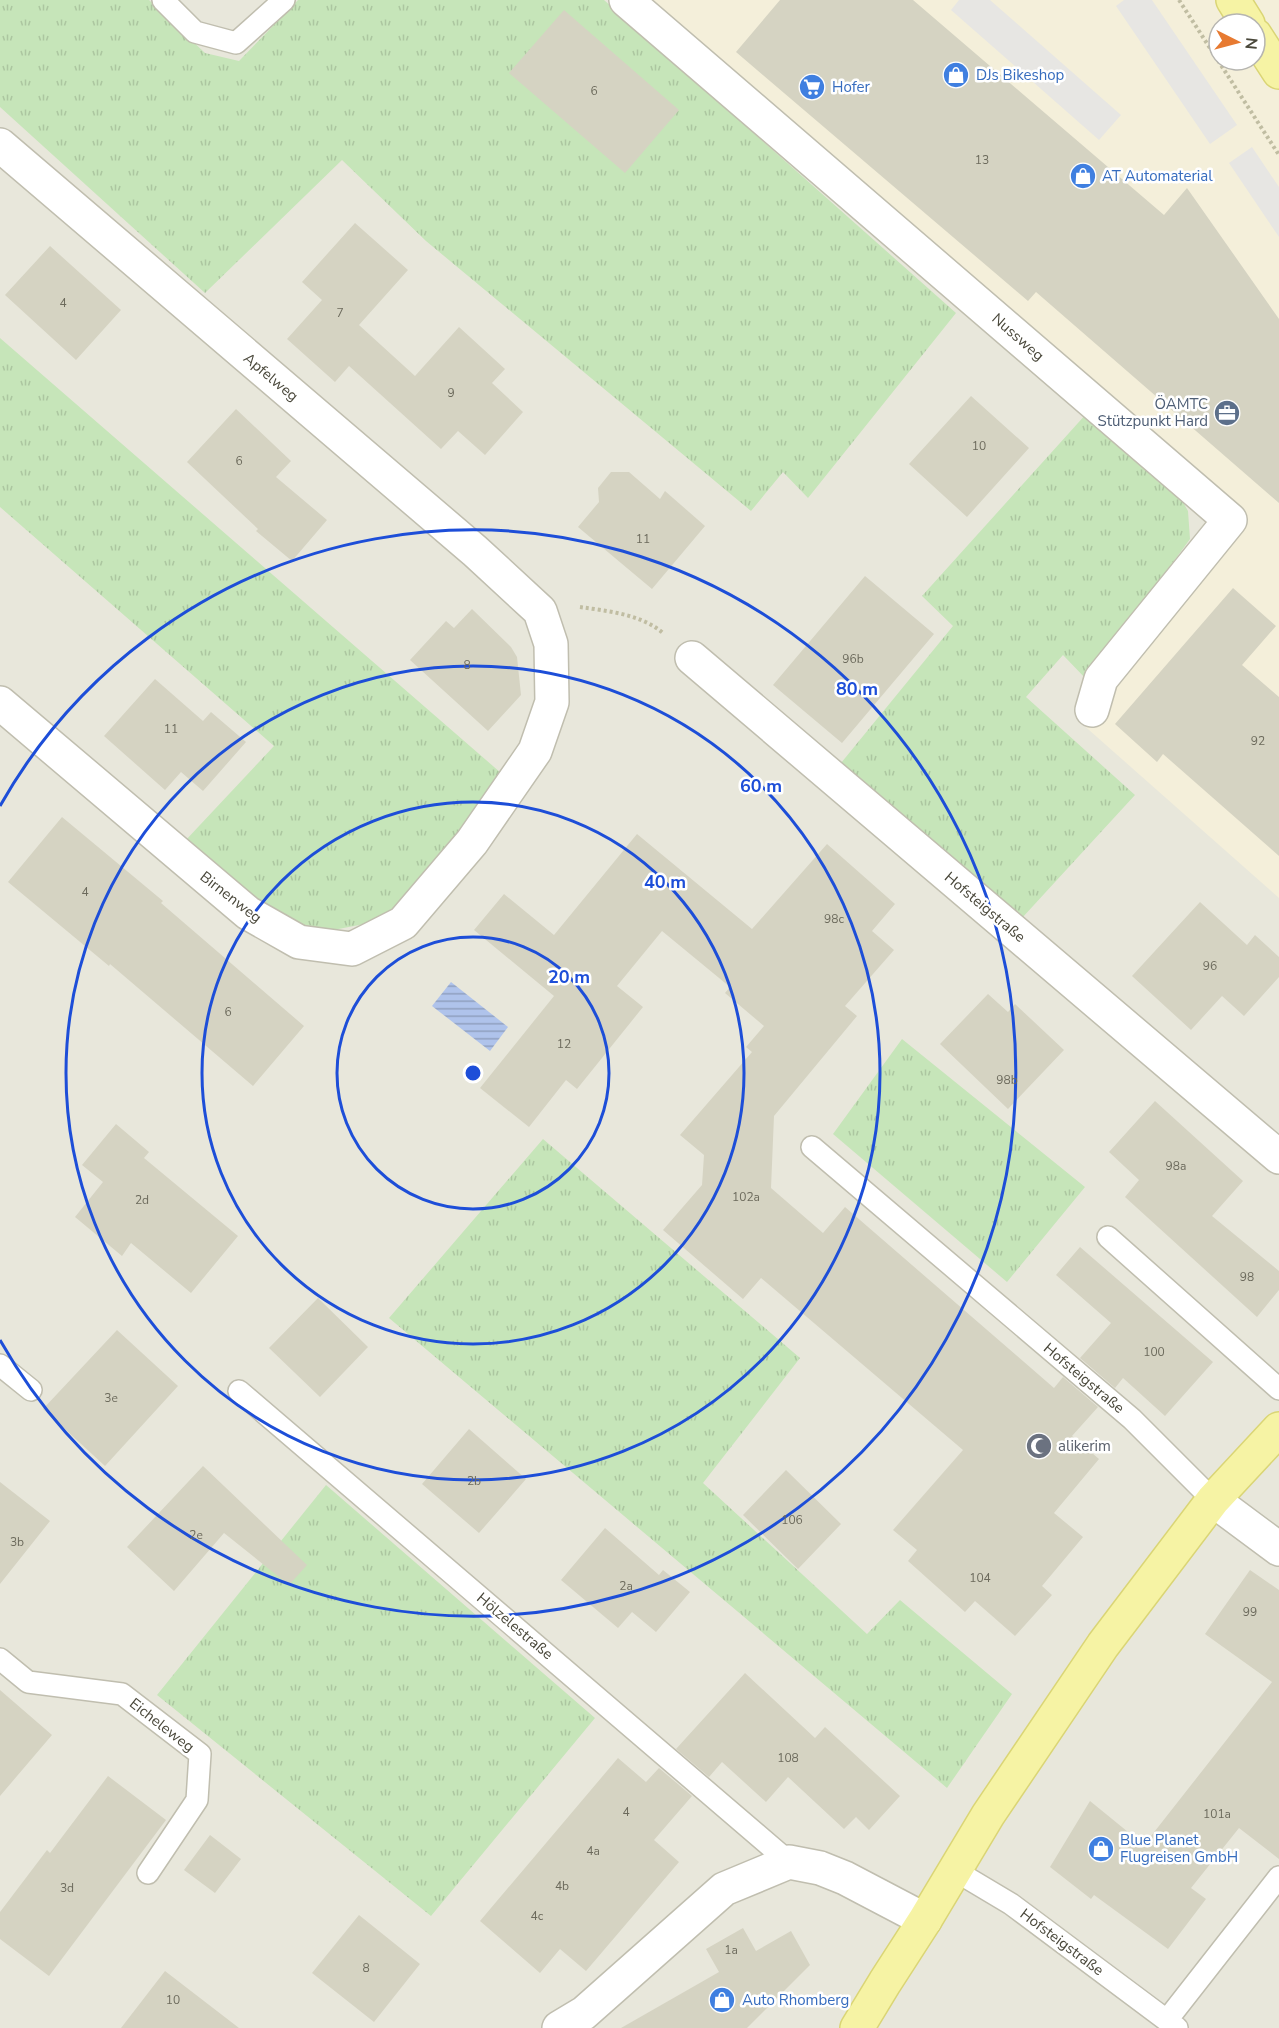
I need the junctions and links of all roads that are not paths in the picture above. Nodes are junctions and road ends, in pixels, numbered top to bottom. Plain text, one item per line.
1 (163, 0) edge
2 (284, 0) edge
3 (626, 0) edge
4 (1267, 54) edge
5 (1279, 72) edge
6 (0, 145) edge
7 (692, 658) road end
8 (0, 704) edge
9 (1092, 710) dead end
10 (535, 751) joint
11 (812, 1147) dead end
12 (1279, 1157) edge
13 (1108, 1237) dead end
14 (0, 1365) edge
15 (1279, 1389) edge
16 (31, 1390) dead end
17 (239, 1391) dead end
18 (1279, 1429) edge
19 (1214, 1500) junction
20 (1279, 1549) edge
21 (0, 1659) edge
22 (789, 1862) junction
23 (954, 1870) junction
24 (148, 1873) dead end
25 (1279, 1877) edge
26 (925, 1920) junction
27 (1172, 2024) edge
28 (559, 2028) edge
29 (857, 2028) edge

1 - 2 lane
3 - 9 street, Nussweg
4 - 5 main road
6 - 10 street, Apfelweg
7 - 12 street, Hofsteigstraße
8 - 10 street, Birnenweg
11 - 19 lane, Hofsteigstraße
13 - 15 lane
14 - 16 lane
17 - 22 lane, Hölzelestraße
18 - 19 main road
19 - 20 street, Hofsteigstraße
19 - 23 main road
21 - 24 lane, Eicheleweg
22 - 26 street, Hölzelestraße
22 - 28 street
23 - 26 main road
23 - 27 lane, Hofsteigstraße
25 - 27 lane, Hofsteigstraße
26 - 29 main road

